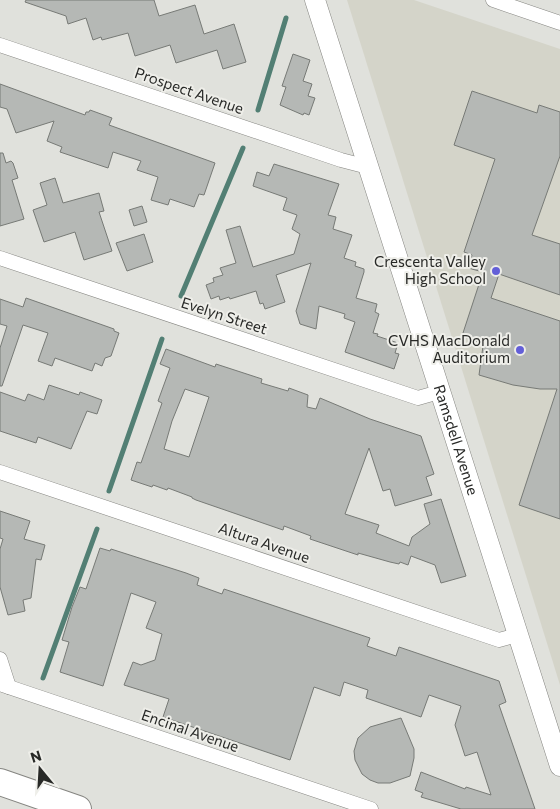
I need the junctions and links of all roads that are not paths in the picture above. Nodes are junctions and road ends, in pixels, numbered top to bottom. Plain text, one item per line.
1 (315, 0) edge
2 (493, 0) edge
3 (560, 23) edge
4 (0, 45) edge
5 (368, 167) junction
6 (0, 258) edge
7 (439, 392) junction
8 (0, 472) edge
9 (517, 635) junction
10 (0, 659) edge
11 (5, 685) edge
12 (560, 766) edge
13 (0, 782) edge
14 (78, 809) edge
15 (371, 809) edge

1 - 5 street, Ramsdell Avenue
2 - 3 street
4 - 5 street, Prospect Avenue
5 - 7 street, Ramsdell Avenue
6 - 7 street, Evelyn Street
7 - 9 street, Ramsdell Avenue
8 - 9 street, Altura Avenue
9 - 12 street, Ramsdell Avenue
10 - 11 street
11 - 15 street, Encinal Avenue
13 - 14 highway

